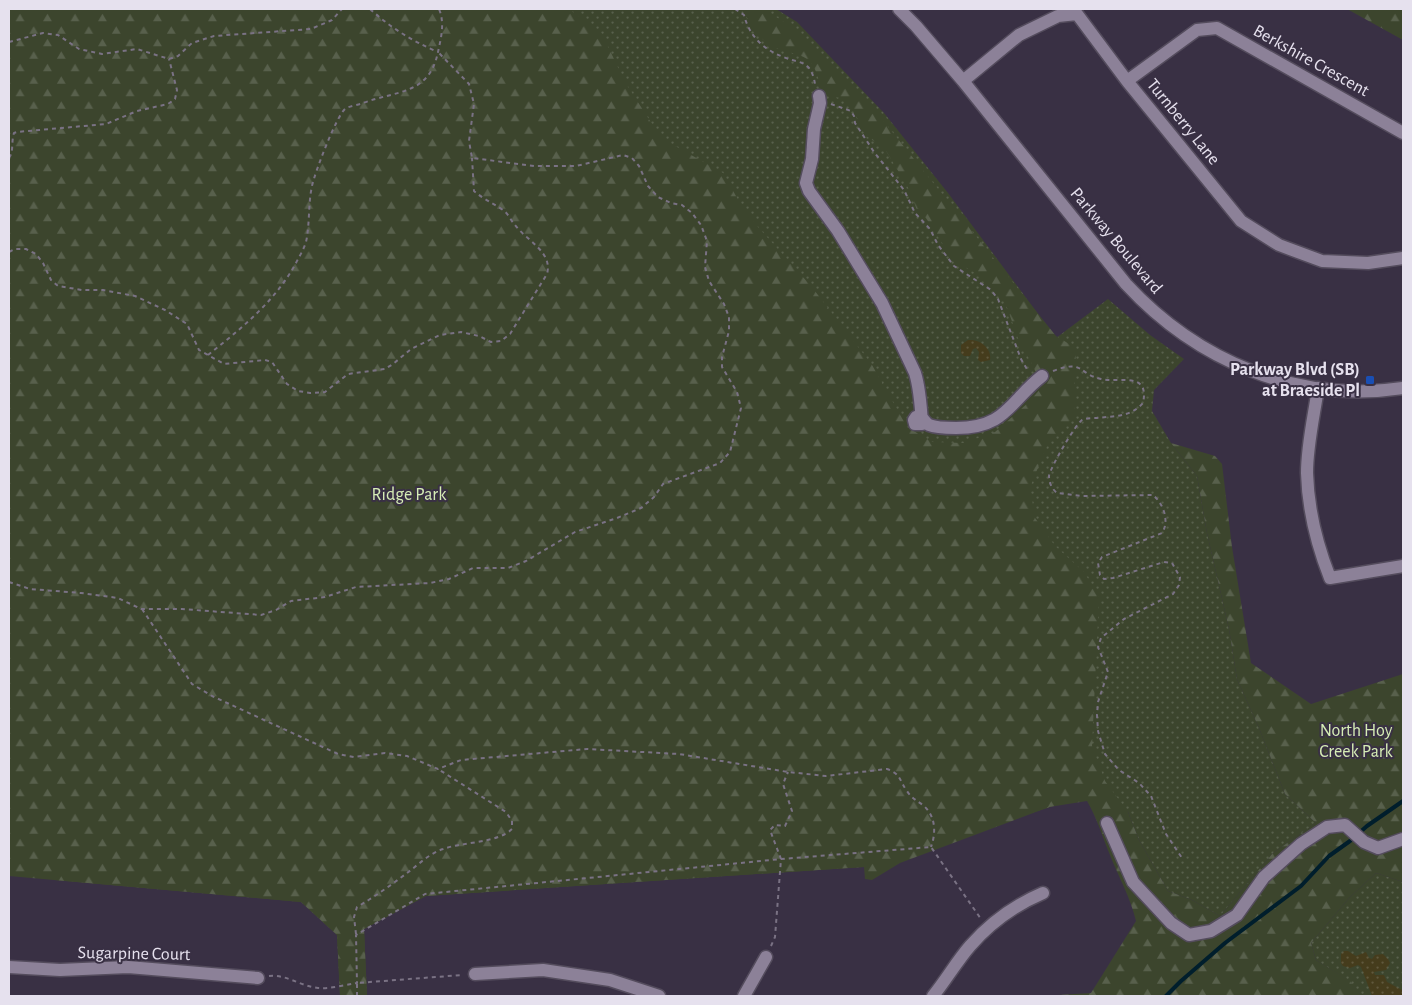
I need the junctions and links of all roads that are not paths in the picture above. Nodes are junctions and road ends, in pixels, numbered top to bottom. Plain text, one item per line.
1 (899, 9) edge
2 (962, 81) junction
3 (1127, 81) junction
4 (819, 96) road end
5 (1403, 133) edge
6 (1403, 258) edge
7 (1042, 376) road end
8 (1318, 388) junction
9 (1403, 388) edge
10 (1403, 566) edge
11 (1107, 823) dead end
12 (1403, 839) edge
13 (1043, 892) dead end
14 (766, 957) road end
15 (9, 967) edge
16 (474, 974) road end
17 (258, 978) road end
18 (659, 996) edge
19 (744, 996) edge
20 (933, 996) edge

1 - 2 street, Parkway Boulevard
2 - 3 street, Turnberry Lane
2 - 8 street, Parkway Boulevard
3 - 5 street, Berkshire Crescent
3 - 6 street, Turnberry Lane
4 - 7 street
8 - 9 street, Parkway Boulevard
8 - 10 street
11 - 12 street
13 - 20 street
14 - 19 street
15 - 17 street, Sugarpine Court
16 - 18 street

